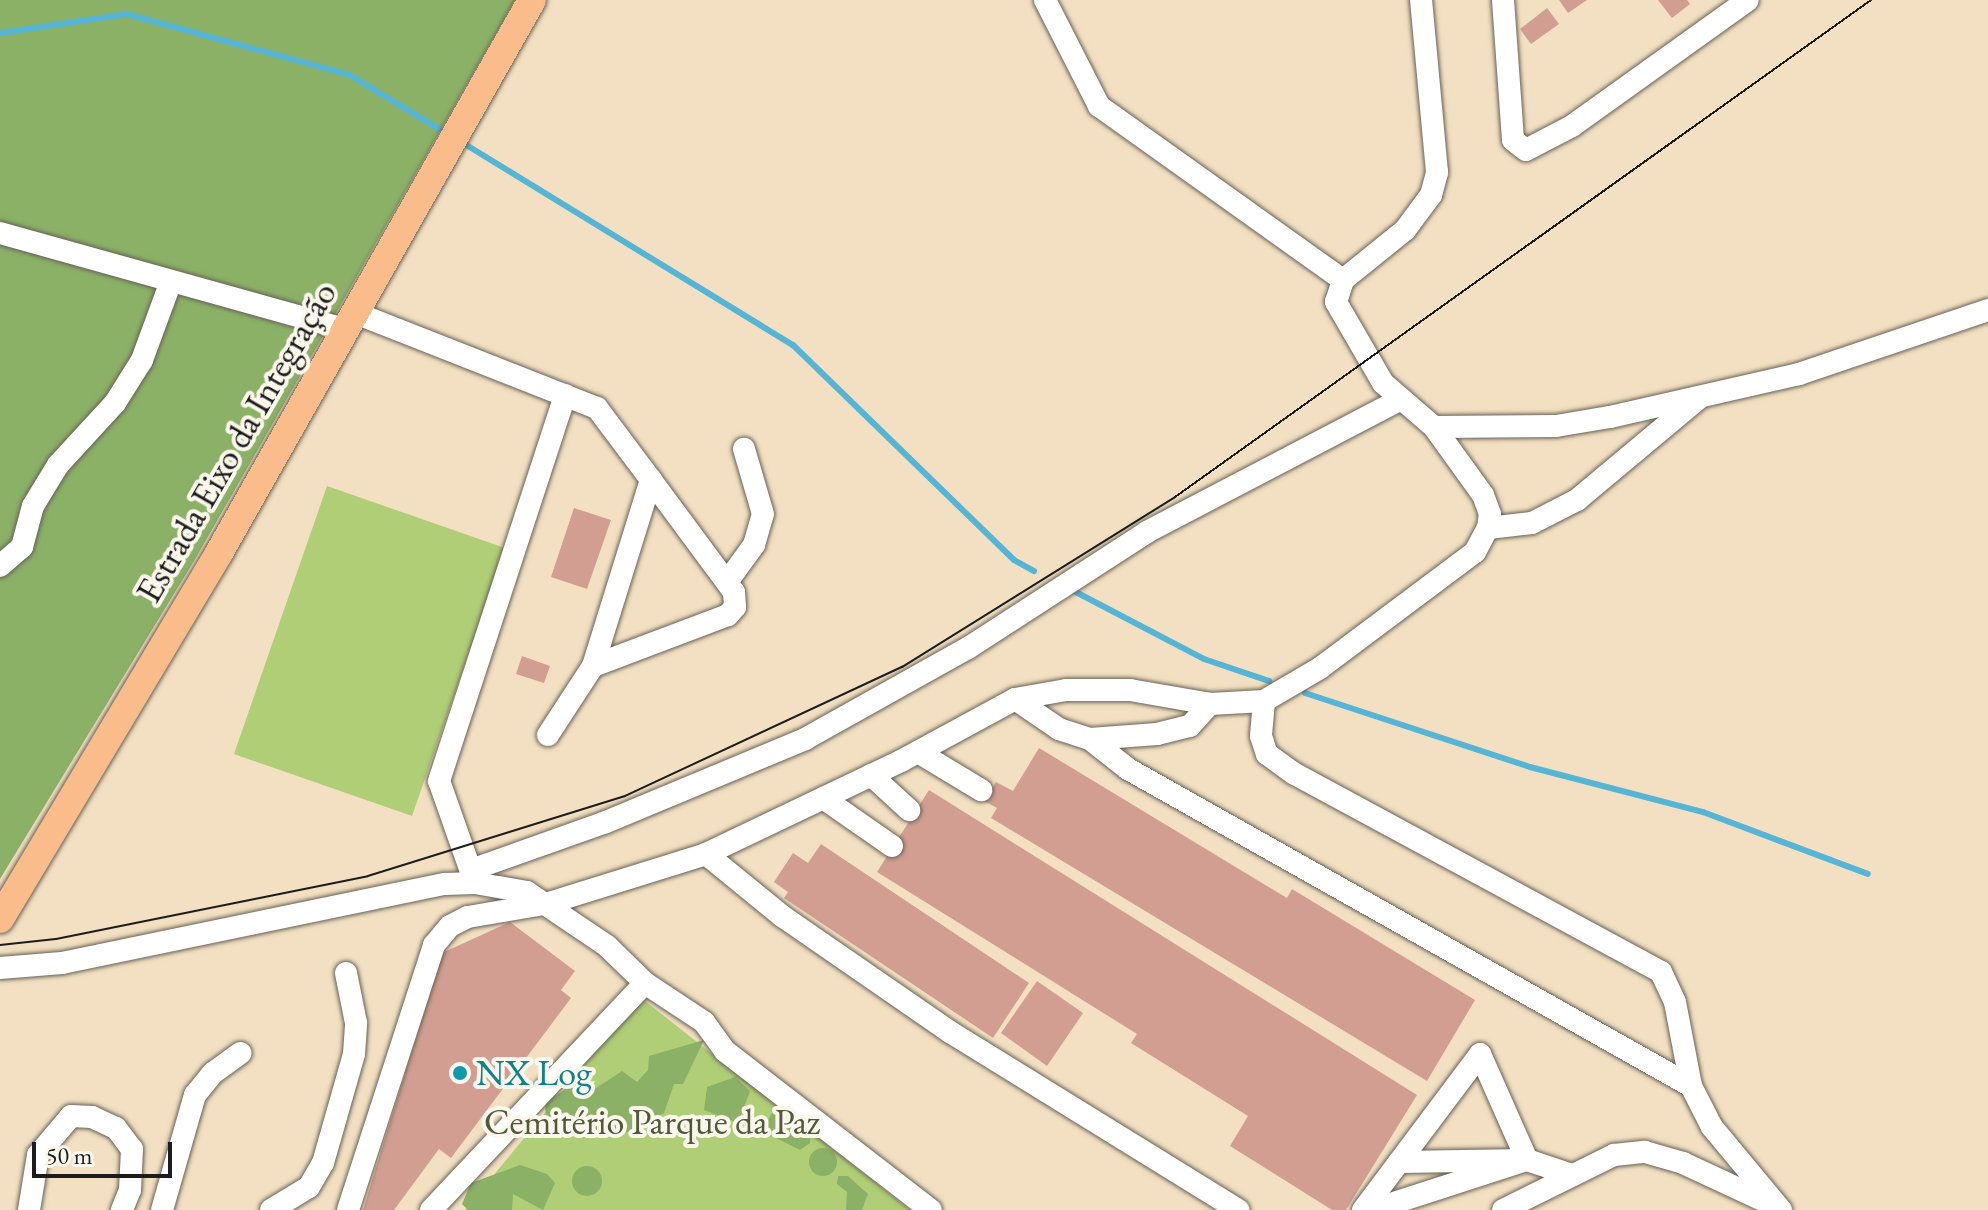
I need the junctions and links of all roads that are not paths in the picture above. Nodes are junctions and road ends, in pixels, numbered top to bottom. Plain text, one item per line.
1 (532, 0) edge
2 (1045, 0) edge
3 (1421, 0) edge
4 (1503, 0) edge
5 (1748, 0) edge
6 (0, 233) edge
7 (1343, 280) junction
8 (171, 281) junction
9 (1988, 310) edge
10 (348, 321) junction
11 (565, 395) junction
12 (1700, 397) junction
13 (1399, 400) junction
14 (1434, 427) junction
15 (744, 449) dead end
16 (651, 480) junction
17 (1488, 528) junction
18 (0, 566) edge
19 (727, 582) junction
20 (593, 666) junction
21 (1015, 699) junction
22 (1264, 701) junction
23 (1210, 704) junction
24 (548, 735) dead end
25 (1090, 739) junction
26 (918, 752) junction
27 (871, 775) junction
28 (981, 790) dead end
29 (823, 798) junction
30 (909, 810) dead end
31 (892, 846) dead end
32 (706, 854) junction
33 (473, 876) junction
34 (549, 903) junction
35 (3, 914) edge
36 (0, 968) edge
37 (346, 973) dead end
38 (645, 983) junction
39 (241, 1053) dead end
40 (1691, 1086) junction
41 (1527, 1160) junction
42 (1399, 1162) junction
43 (1569, 1174) junction
44 (1780, 1209) edge
45 (29, 1210) edge
46 (122, 1210) edge
47 (162, 1210) edge
48 (271, 1210) edge
49 (348, 1210) edge
50 (431, 1210) edge
51 (931, 1210) edge
52 (1238, 1210) edge
53 (1363, 1210) edge
54 (1372, 1210) edge
55 (1503, 1210) edge

1 - 10 main road, Estrada Eixo da Integração
2 - 7 street
3 - 7 street
4 - 5 street
6 - 8 street
7 - 13 street
8 - 10 street
8 - 18 street
9 - 12 street
10 - 11 street
10 - 35 main road, Estrada Eixo da Integração
11 - 16 street
11 - 33 street
12 - 14 street
12 - 17 street
13 - 14 street
13 - 33 street
14 - 17 street
15 - 19 street
16 - 19 street
16 - 20 street
17 - 22 street
19 - 20 street
20 - 24 street
21 - 23 street
21 - 25 street
21 - 26 street
22 - 23 street
22 - 40 street
23 - 25 street
25 - 40 street
26 - 27 street
26 - 28 street
27 - 29 street
27 - 30 street
29 - 31 street
29 - 32 street
32 - 34 street
32 - 52 street
33 - 34 street
33 - 36 street
34 - 38 street
34 - 49 street
37 - 48 street
38 - 50 street
38 - 51 street
39 - 47 street
40 - 44 street
41 - 42 street
41 - 42 street
41 - 43 street
41 - 54 street
42 - 53 street
43 - 44 street
43 - 55 street
45 - 46 street

